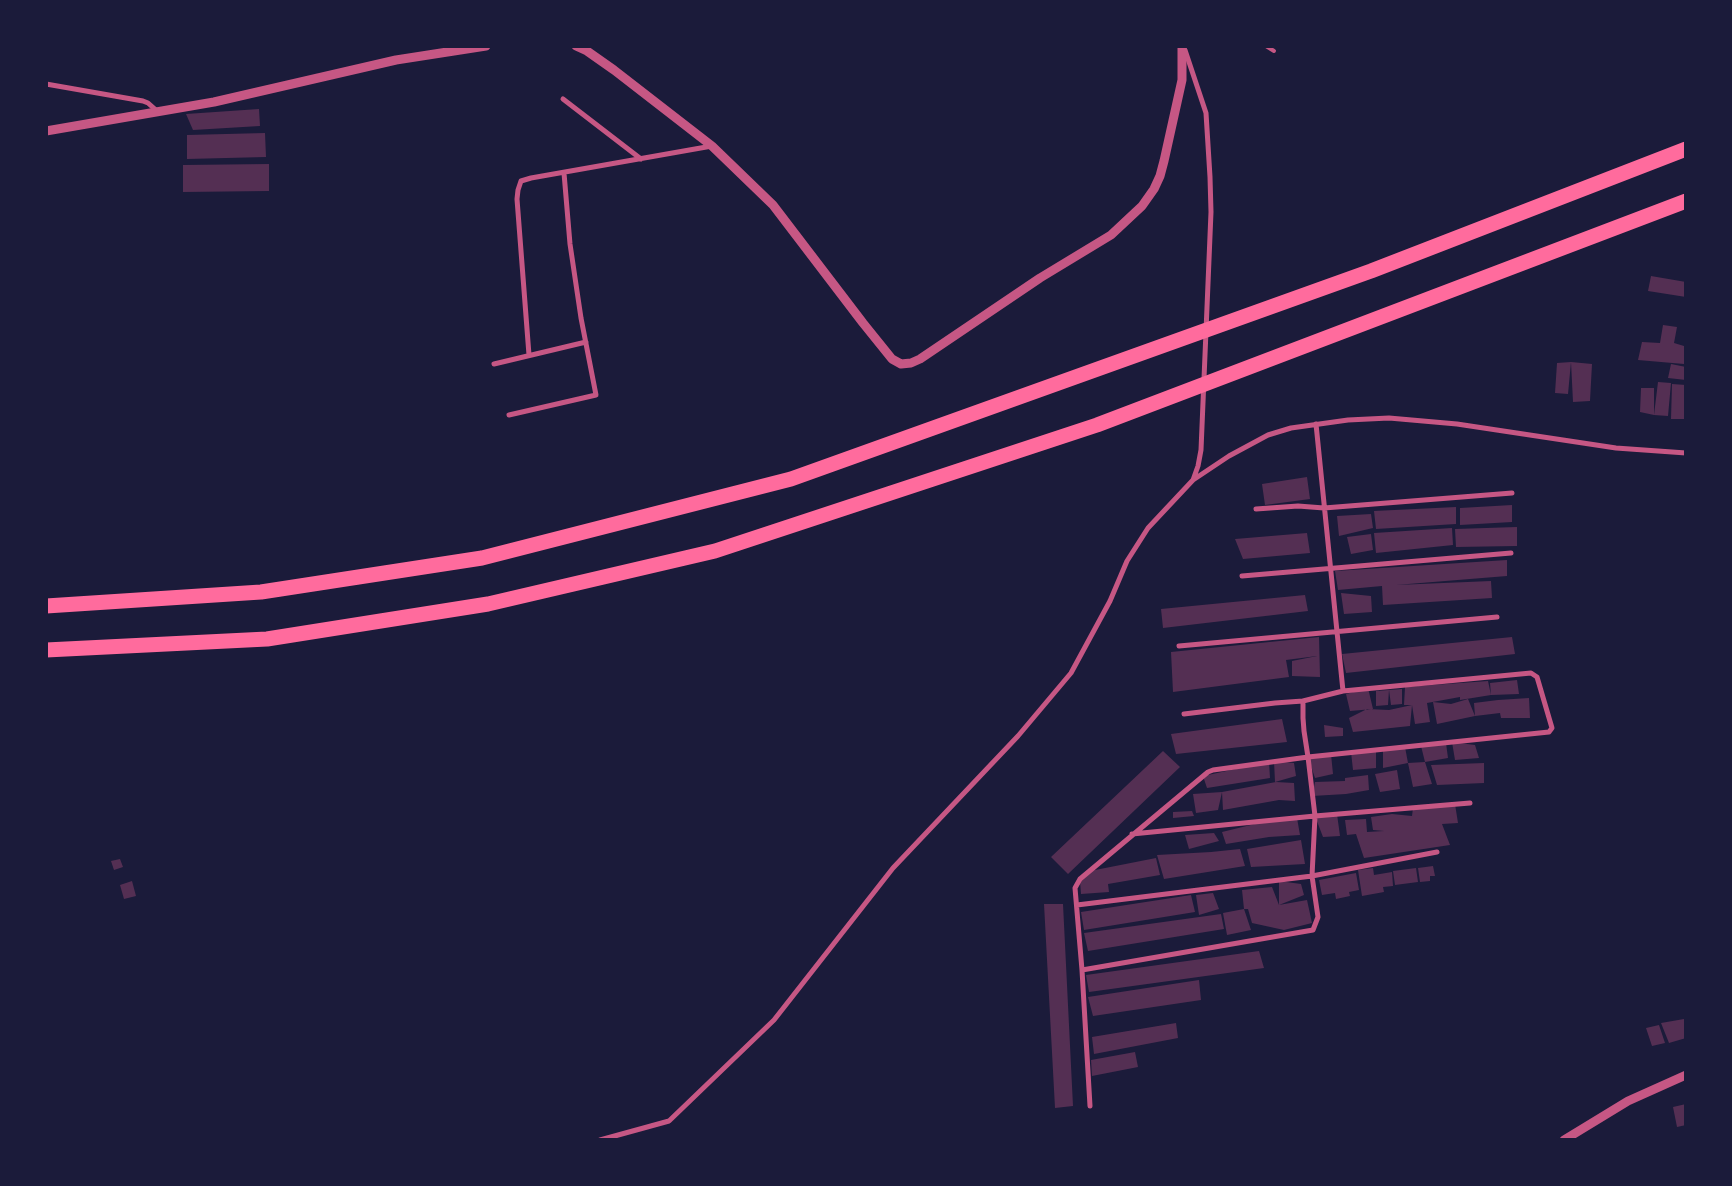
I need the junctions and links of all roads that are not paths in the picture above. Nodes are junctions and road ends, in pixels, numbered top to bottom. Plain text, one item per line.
1 (486, 46) edge
2 (576, 46) edge
3 (1183, 46) edge
4 (1266, 46) edge
5 (448, 49) edge
6 (1274, 51) dead end
7 (46, 84) edge
8 (563, 99) dead end
9 (157, 112) junction
10 (46, 131) edge
11 (712, 146) junction
12 (1686, 149) edge
13 (641, 159) junction
14 (564, 173) junction
15 (1686, 201) edge
16 (586, 342) junction
17 (529, 355) junction
18 (494, 364) dead end
19 (509, 415) dead end
20 (1316, 424) junction
21 (1686, 453) edge
22 (1193, 480) junction
23 (1512, 493) dead end
24 (1324, 508) junction
25 (1256, 509) dead end
26 (1511, 554) dead end
27 (1330, 568) junction
28 (1242, 576) dead end
29 (46, 606) edge
30 (1496, 617) dead end
31 (1337, 632) junction
32 (1179, 646) dead end
33 (46, 650) edge
34 (1342, 691) junction
35 (1303, 701) junction
36 (1184, 714) dead end
37 (1308, 756) junction
38 (1470, 803) dead end
39 (1315, 816) junction
40 (1132, 834) junction
41 (1437, 852) dead end
42 (1312, 876) junction
43 (1077, 905) junction
44 (1082, 970) junction
45 (1686, 1075) edge
46 (1090, 1106) dead end
47 (600, 1140) edge
48 (1564, 1140) edge

1 - 5 street
2 - 11 street
3 - 11 street
3 - 22 street
4 - 6 lane
5 - 9 street
7 - 9 street
8 - 13 street
9 - 10 street
11 - 13 street
12 - 29 highway
13 - 14 street
14 - 16 street
14 - 17 street
15 - 33 highway
16 - 17 street
16 - 19 street
17 - 18 street
20 - 21 street
20 - 22 street
20 - 24 street
22 - 47 street
23 - 24 street
24 - 25 street
24 - 27 street
26 - 27 street
27 - 28 street
27 - 31 street
30 - 31 street
31 - 32 street
31 - 34 street
34 - 35 street
34 - 37 street
35 - 36 street
35 - 37 street
37 - 39 street
37 - 40 street
38 - 39 street
39 - 40 street
39 - 42 street
40 - 43 street
41 - 42 street
42 - 43 street
42 - 44 street
43 - 44 street
44 - 46 street
45 - 48 street

